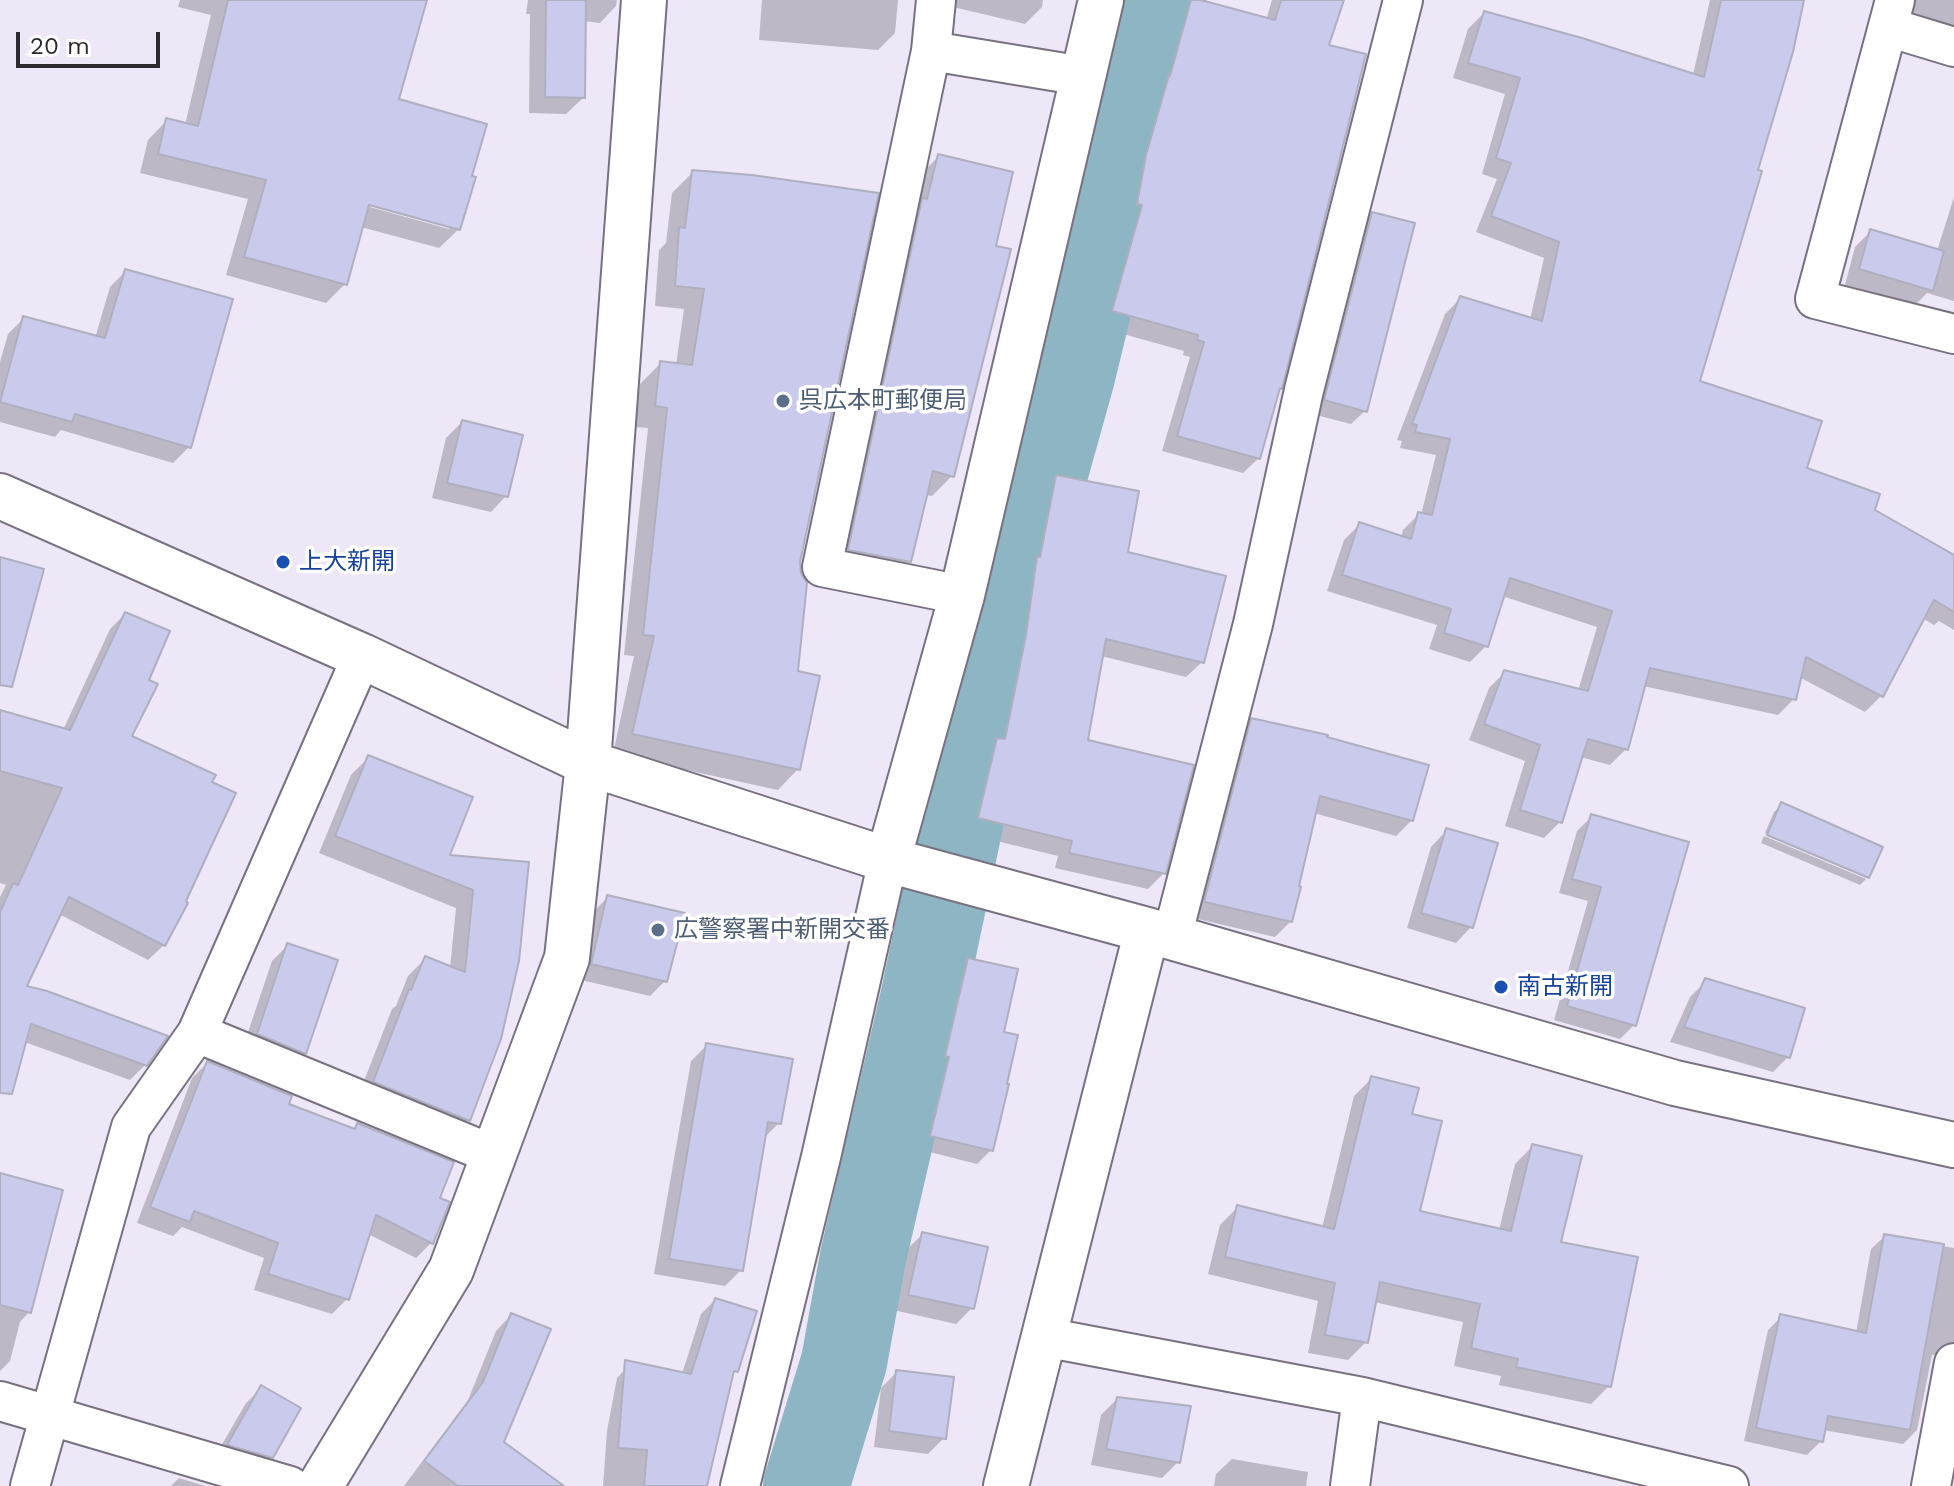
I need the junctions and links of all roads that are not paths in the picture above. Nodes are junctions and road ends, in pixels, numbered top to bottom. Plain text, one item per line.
1 (644, 0) edge
2 (936, 0) edge
3 (1101, 0) edge
4 (1403, 0) edge
5 (1891, 13) edge
6 (1954, 46) edge
7 (931, 51) junction
8 (1083, 76) junction
9 (1954, 334) edge
10 (0, 496) edge
11 (962, 595) junction
12 (362, 656) junction
13 (588, 763) junction
14 (907, 865) junction
15 (1159, 933) junction
16 (197, 1033) junction
17 (1954, 1145) edge
18 (494, 1155) junction
19 (1044, 1337) junction
20 (1954, 1363) edge
21 (1362, 1397) junction
22 (0, 1401) edge
23 (50, 1414) junction
24 (1585, 1452) junction
25 (30, 1486) edge
26 (290, 1486) edge
27 (320, 1486) edge
28 (740, 1486) edge
29 (1006, 1486) edge
30 (1350, 1486) edge
31 (1609, 1486) edge
32 (1729, 1486) edge
33 (1931, 1486) edge

1 - 13 street
2 - 7 street
3 - 8 street
4 - 15 street
5 - 6 street
5 - 9 street
7 - 8 street
7 - 11 street
8 - 11 street
10 - 12 street
11 - 14 street
12 - 13 street
12 - 16 street
13 - 14 street
13 - 18 street
14 - 15 street
14 - 28 street
15 - 17 street
15 - 19 street
16 - 18 street
16 - 23 street
18 - 27 street
19 - 21 street
19 - 29 street
20 - 33 street
21 - 24 street
21 - 30 street
22 - 23 street
23 - 25 street
23 - 26 street
24 - 31 street
24 - 32 street

